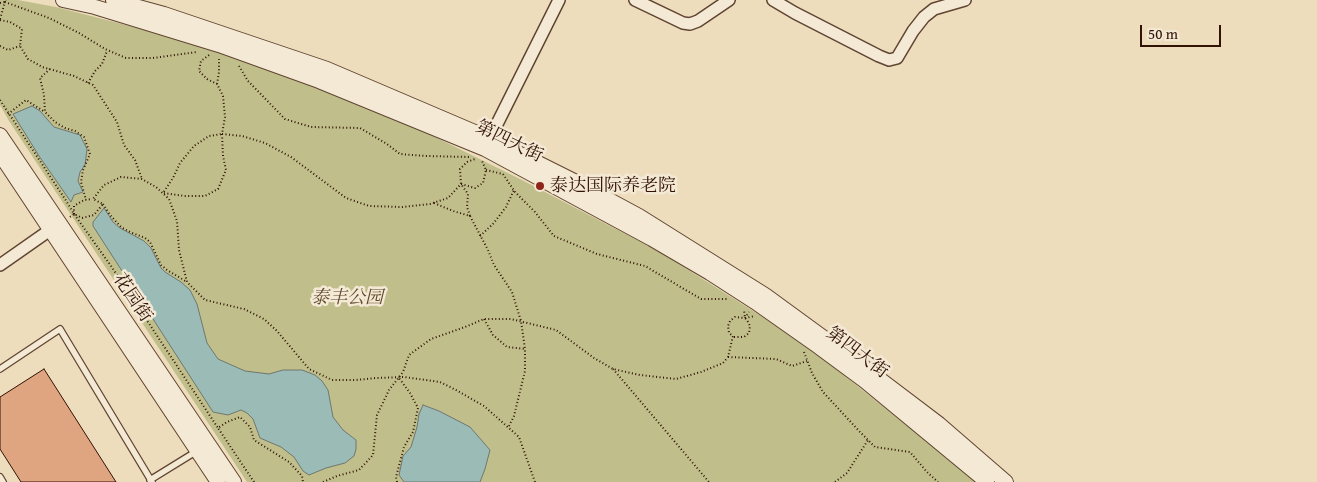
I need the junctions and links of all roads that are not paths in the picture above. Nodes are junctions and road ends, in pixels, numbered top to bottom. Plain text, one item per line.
1 (63, 0) edge
2 (113, 0) edge
3 (559, 0) edge
4 (635, 0) edge
5 (730, 0) edge
6 (773, 0) edge
7 (961, 1) edge
8 (0, 135) edge
9 (485, 148) junction
10 (0, 154) edge
11 (55, 227) junction
12 (0, 265) edge
13 (0, 369) edge
14 (197, 451) junction
15 (0, 476) edge
16 (151, 481) edge
17 (4, 482) edge
18 (218, 482) edge
19 (234, 482) edge
20 (987, 482) edge
21 (1006, 482) edge

1 - 9 street, 第四大街
2 - 9 street, 第四大街
3 - 9 street
4 - 5 street
6 - 7 street
8 - 11 street, 花园街
9 - 20 street, 第四大街
9 - 21 street, 第四大街
10 - 11 street, 花园街
11 - 12 street
11 - 14 street, 花园街
11 - 19 street, 花园街
13 - 16 lane
14 - 16 lane
14 - 18 street, 花园街
15 - 17 lane

